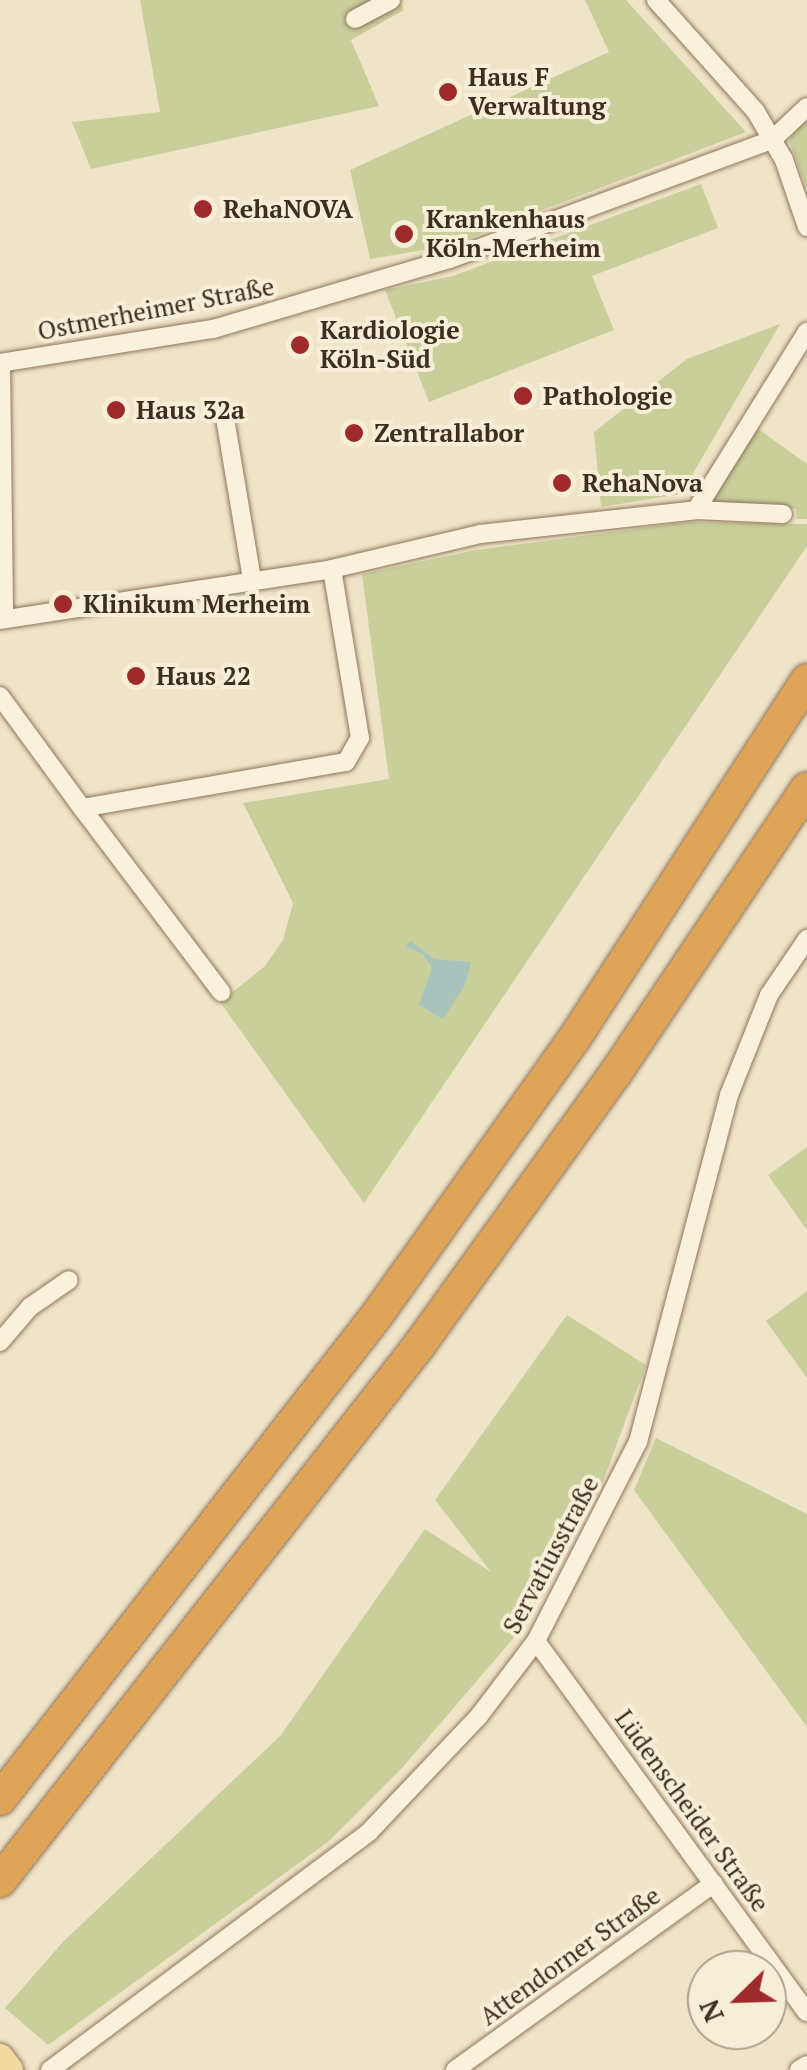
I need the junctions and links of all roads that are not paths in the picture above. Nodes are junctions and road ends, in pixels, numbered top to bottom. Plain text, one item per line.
1 (392, 0) edge
2 (656, 0) edge
3 (355, 19) dead end
4 (807, 108) edge
5 (772, 140) junction
6 (807, 226) edge
7 (807, 332) edge
8 (0, 363) edge
9 (225, 418) dead end
10 (696, 510) junction
11 (782, 514) dead end
12 (332, 568) junction
13 (252, 580) junction
14 (2, 620) edge
15 (807, 680) edge
16 (0, 696) edge
17 (807, 788) edge
18 (82, 808) junction
19 (807, 939) edge
20 (220, 992) dead end
21 (70, 1280) dead end
22 (0, 1342) edge
23 (536, 1641) junction
24 (0, 1799) edge
25 (0, 1881) edge
26 (714, 1883) junction
27 (807, 2012) edge
28 (0, 2058) edge
29 (807, 2064) edge
30 (52, 2069) edge
31 (9, 2070) edge
32 (455, 2070) edge
33 (800, 2070) edge

1 - 3 street
2 - 5 street
4 - 5 street, Ostmerheimer Straße
5 - 6 street
5 - 8 street, Ostmerheimer Straße
7 - 10 street
8 - 14 street, Ostmerheimer Straße
9 - 13 street
10 - 11 street, Ostmerheimer Straße
10 - 12 street, Ostmerheimer Straße
12 - 13 street, Ostmerheimer Straße
12 - 18 street
13 - 14 street, Ostmerheimer Straße
15 - 24 highway
16 - 18 street
17 - 25 highway
18 - 20 street
19 - 23 street, Servatiusstraße
21 - 22 street
23 - 26 street, Lüdenscheider Straße
23 - 30 street, Servatiusstraße
26 - 27 street, Lüdenscheider Straße
26 - 32 street, Attendorner Straße
28 - 31 main road
29 - 33 street

